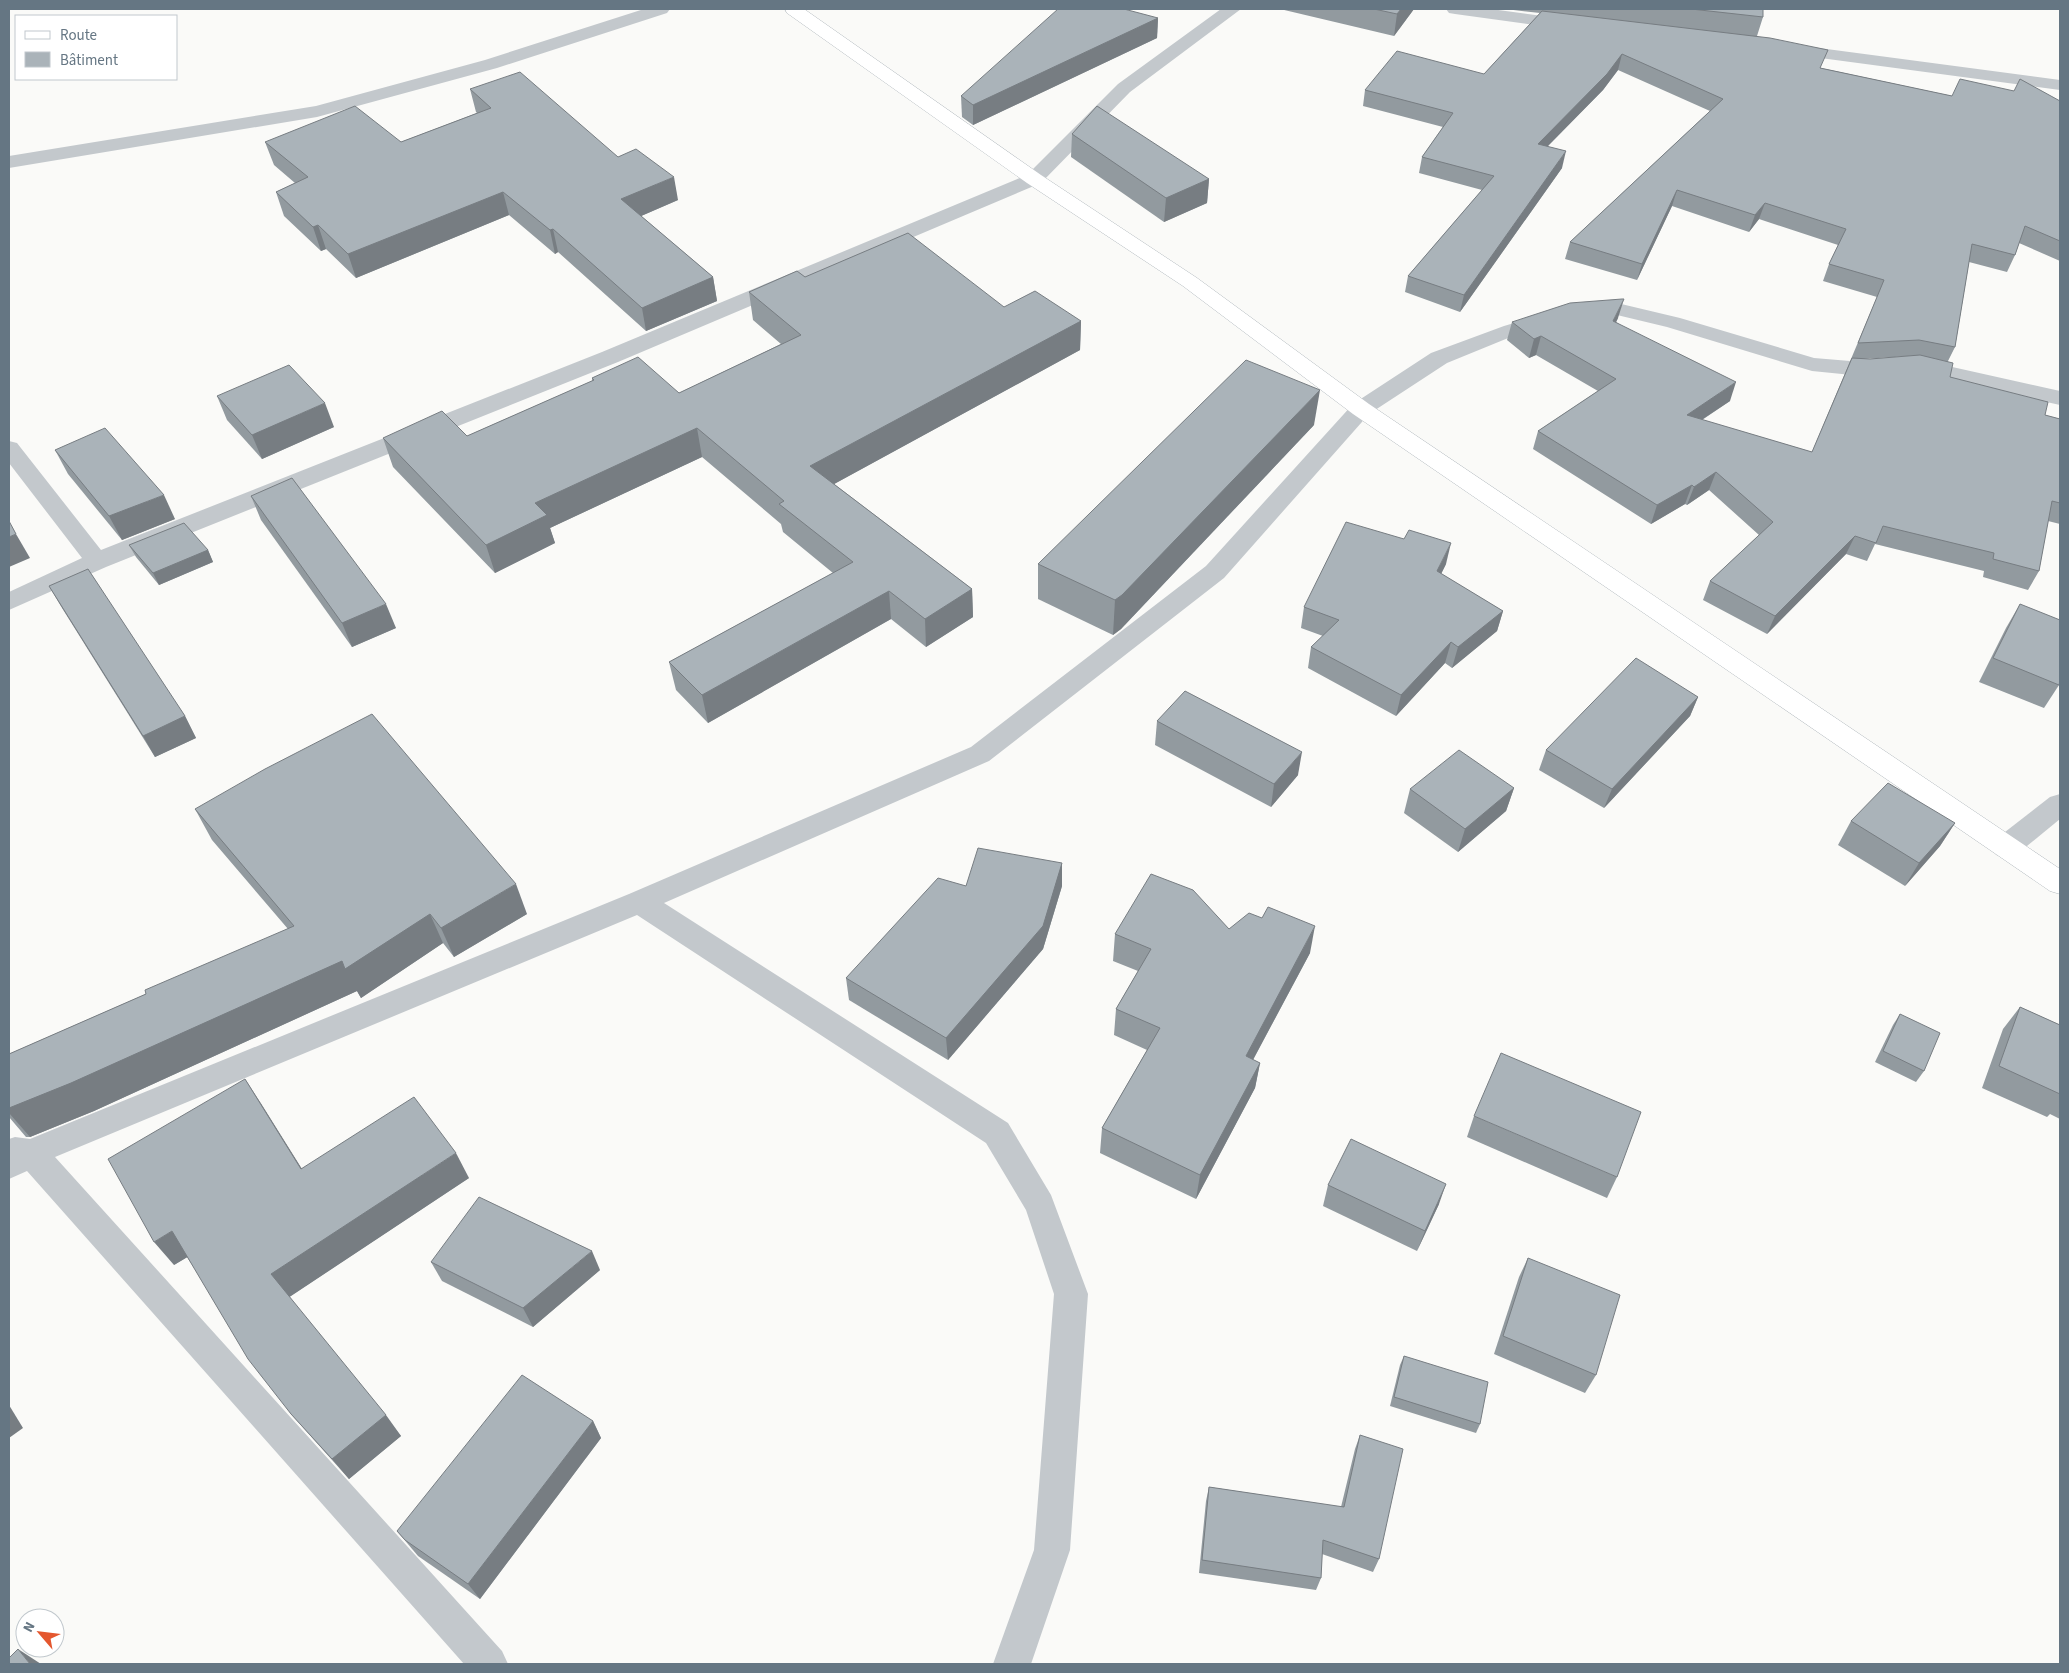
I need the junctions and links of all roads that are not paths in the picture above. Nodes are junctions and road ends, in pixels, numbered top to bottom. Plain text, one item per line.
1 (661, 9) edge
2 (793, 9) edge
3 (1232, 9) edge
4 (1455, 9) edge
5 (1584, 26) edge
6 (1776, 47) edge
7 (2060, 85) edge
8 (9, 162) edge
9 (1034, 179) junction
10 (2060, 398) edge
11 (1361, 409) junction
12 (9, 448) edge
13 (97, 561) junction
14 (9, 602) edge
15 (2060, 804) edge
16 (2006, 847) junction
17 (2060, 883) edge
18 (639, 902) junction
19 (16, 1156) edge
20 (489, 1664) edge
21 (1012, 1664) edge

1 - 8 street
2 - 9 main road
3 - 9 street
4 - 5 street
6 - 7 street
9 - 11 main road
9 - 13 street
10 - 11 street
11 - 16 main road
11 - 18 street
12 - 13 street
13 - 14 street
15 - 16 street
16 - 17 main road
18 - 19 street
18 - 21 street
19 - 20 street

